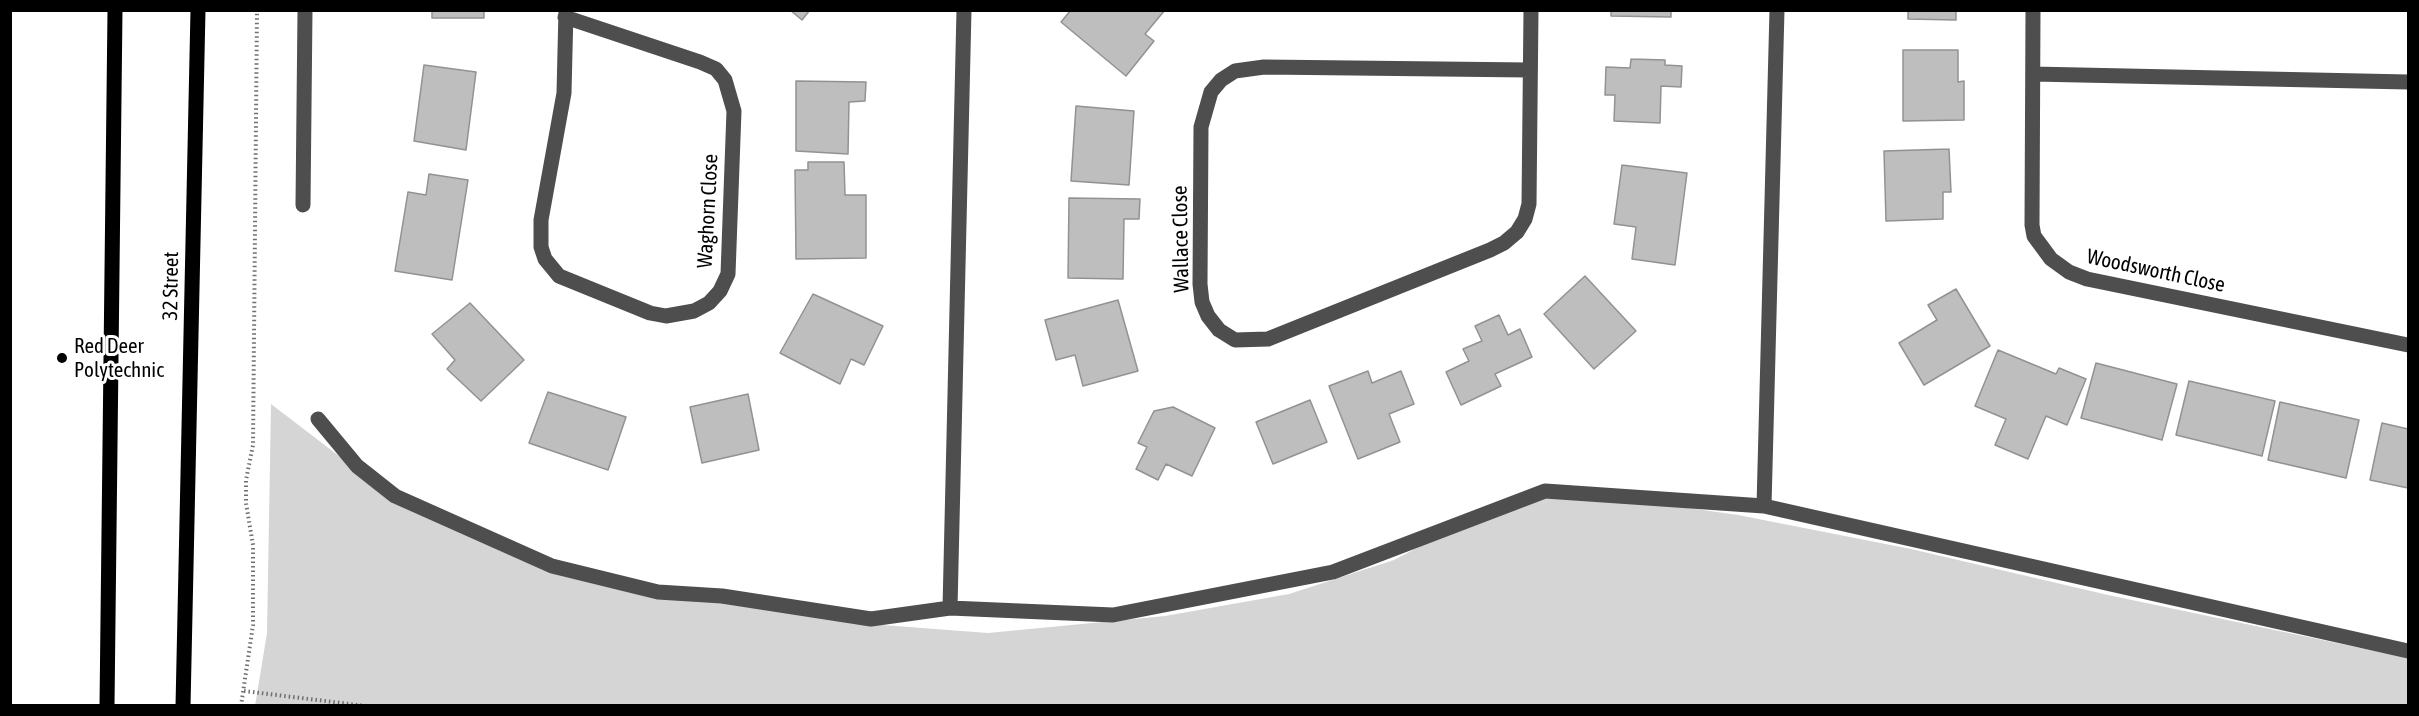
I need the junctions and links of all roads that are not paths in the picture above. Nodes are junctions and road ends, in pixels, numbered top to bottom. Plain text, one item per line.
1 (115, 10) edge
2 (198, 10) edge
3 (305, 10) edge
4 (964, 10) edge
5 (1531, 10) edge
6 (1777, 10) edge
7 (2033, 10) edge
8 (566, 14) edge
9 (1530, 70) junction
10 (2033, 74) junction
11 (2409, 82) edge
12 (303, 205) dead end
13 (2409, 345) edge
14 (318, 418) dead end
15 (1764, 506) junction
16 (950, 608) junction
17 (2409, 651) edge
18 (107, 705) edge
19 (183, 705) edge

1 - 18 main road
2 - 19 main road, 32 Street
3 - 12 street
4 - 16 street
5 - 9 street, Wallace Close
6 - 15 street
7 - 10 street, Woodsworth Close
8 - 8 street, Waghorn Close
9 - 9 street, Wallace Close
10 - 11 street
10 - 13 street, Woodsworth Close
14 - 16 street
15 - 16 street
15 - 17 street

